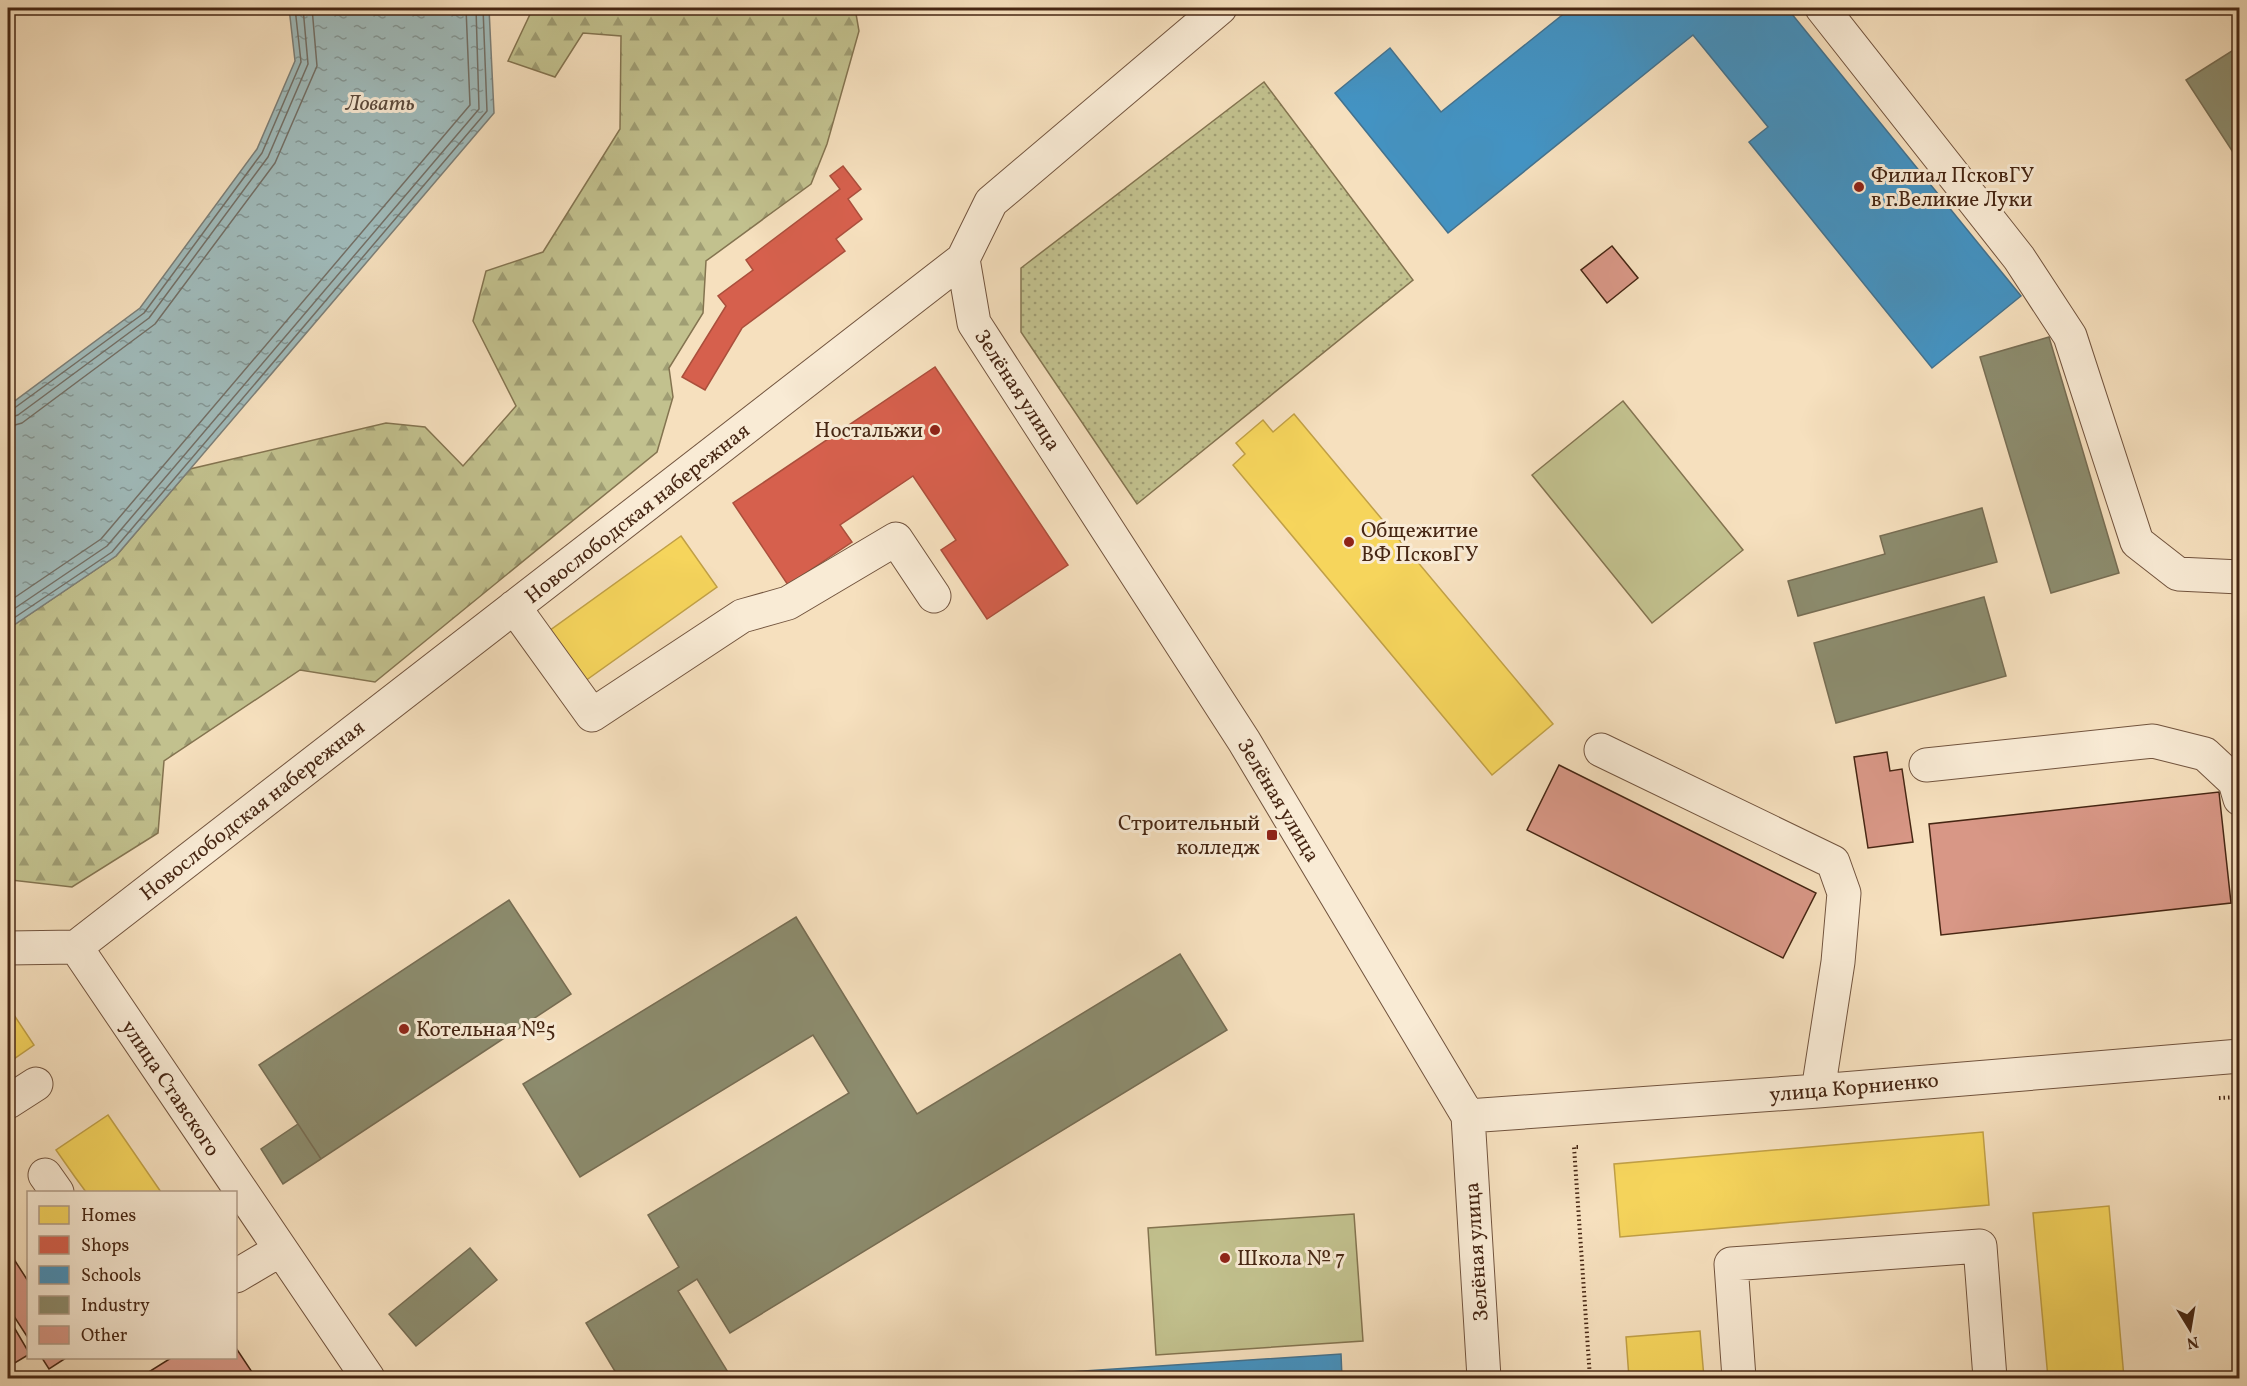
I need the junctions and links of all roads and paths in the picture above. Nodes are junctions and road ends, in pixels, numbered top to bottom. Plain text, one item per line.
1 (1220, 8) edge
2 (1822, 8) edge
3 (1188, 20) edge
4 (963, 259) junction
5 (2240, 576) edge
6 (934, 596) dead end
7 (514, 607) junction
8 (1601, 750) dead end
9 (1926, 765) dead end
10 (2240, 799) edge
11 (76, 947) junction
12 (8, 948) edge
13 (2240, 1056) edge
14 (36, 1084) dead end
15 (1818, 1090) junction
16 (2240, 1097) edge
17 (2216, 1098) dead end
18 (8, 1102) edge
19 (1468, 1116) junction
20 (1586, 1147) dead end
21 (280, 1250) junction
22 (237, 1275) edge
23 (368, 1378) edge
24 (1484, 1378) edge
25 (1590, 1378) edge
26 (1739, 1378) edge
27 (1990, 1378) edge

1 - 3 street, Новослободская набережная
2 - 5 street
3 - 4 street, Новослободская набережная
4 - 7 street, Новослободская набережная
4 - 19 street, Зелёная улица
6 - 7 street
7 - 11 street, Новослободская набережная
8 - 15 street
9 - 10 street
11 - 12 street
11 - 21 street, улица Ставского
13 - 15 street, улица Корниенко
14 - 18 street
15 - 19 street, улица Корниенко
16 - 17 path
19 - 24 street, Зелёная улица
20 - 25 path
21 - 22 street
21 - 23 street, улица Ставского
26 - 27 street

